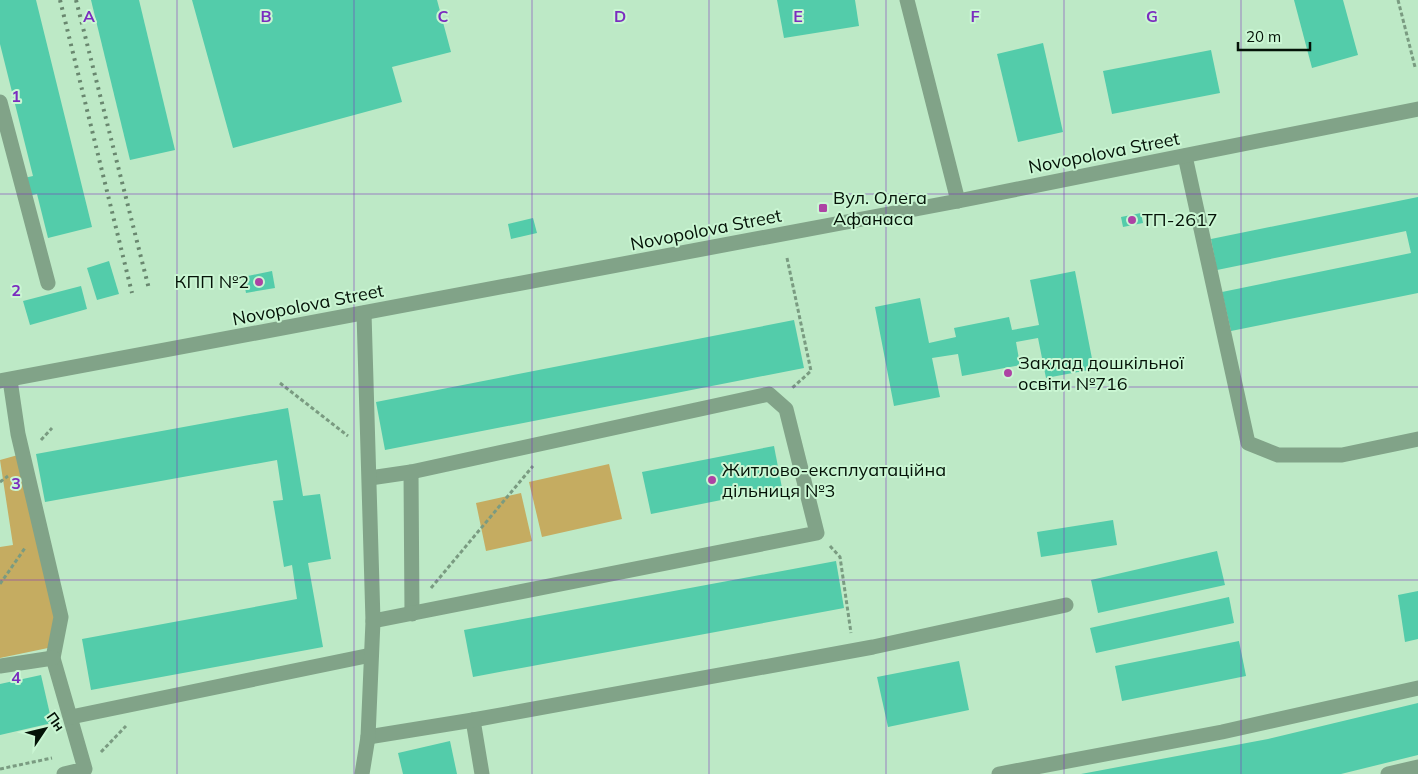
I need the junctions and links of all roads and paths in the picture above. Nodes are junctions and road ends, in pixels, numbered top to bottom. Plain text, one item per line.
1 (907, 0) edge
2 (1398, 0) edge
3 (1415, 67) dead end
4 (0, 102) edge
5 (1418, 109) edge
6 (1185, 156) junction
7 (958, 201) junction
8 (787, 258) dead end
9 (48, 283) dead end
10 (364, 313) junction
11 (5, 380) edge
12 (280, 383) dead end
13 (777, 401) junction
14 (1418, 439) edge
15 (554, 441) junction
16 (369, 453) junction
17 (411, 472) junction
18 (370, 478) junction
19 (36, 514) junction
20 (817, 533) junction
21 (0, 584) edge
22 (1066, 605) dead end
23 (412, 614) junction
24 (373, 621) junction
25 (854, 650) junction
26 (371, 655) junction
27 (53, 658) junction
28 (0, 666) edge
29 (1418, 688) edge
30 (150, 700) junction
31 (72, 717) junction
32 (473, 720) junction
33 (76, 733) junction
34 (368, 737) junction
35 (1418, 766) edge
36 (0, 768) edge
37 (85, 769) junction
38 (64, 774) edge
39 (362, 774) edge
40 (482, 774) edge
41 (999, 774) edge
42 (1388, 774) edge

1 - 7 street
2 - 3 path
4 - 9 street
5 - 6 street, Novopolova Street
6 - 7 street, Novopolova Street
6 - 14 street
7 - 10 street, Novopolova Street
8 - 13 path
10 - 11 street, Novopolova Street
10 - 16 street
11 - 19 street
12 - 16 path
13 - 15 street
13 - 20 street
15 - 17 street
15 - 23 path
16 - 18 street
17 - 18 street
17 - 23 street
18 - 24 street
19 - 21 path
19 - 27 street
20 - 23 street
20 - 25 path
22 - 25 street
23 - 24 street
24 - 26 street
25 - 32 street
26 - 30 street
26 - 34 street
27 - 28 street
27 - 31 street
29 - 41 street
30 - 31 street
30 - 37 path
31 - 33 street
32 - 34 street
32 - 40 street
33 - 36 path
33 - 37 street
34 - 39 street
35 - 42 street
37 - 38 street

